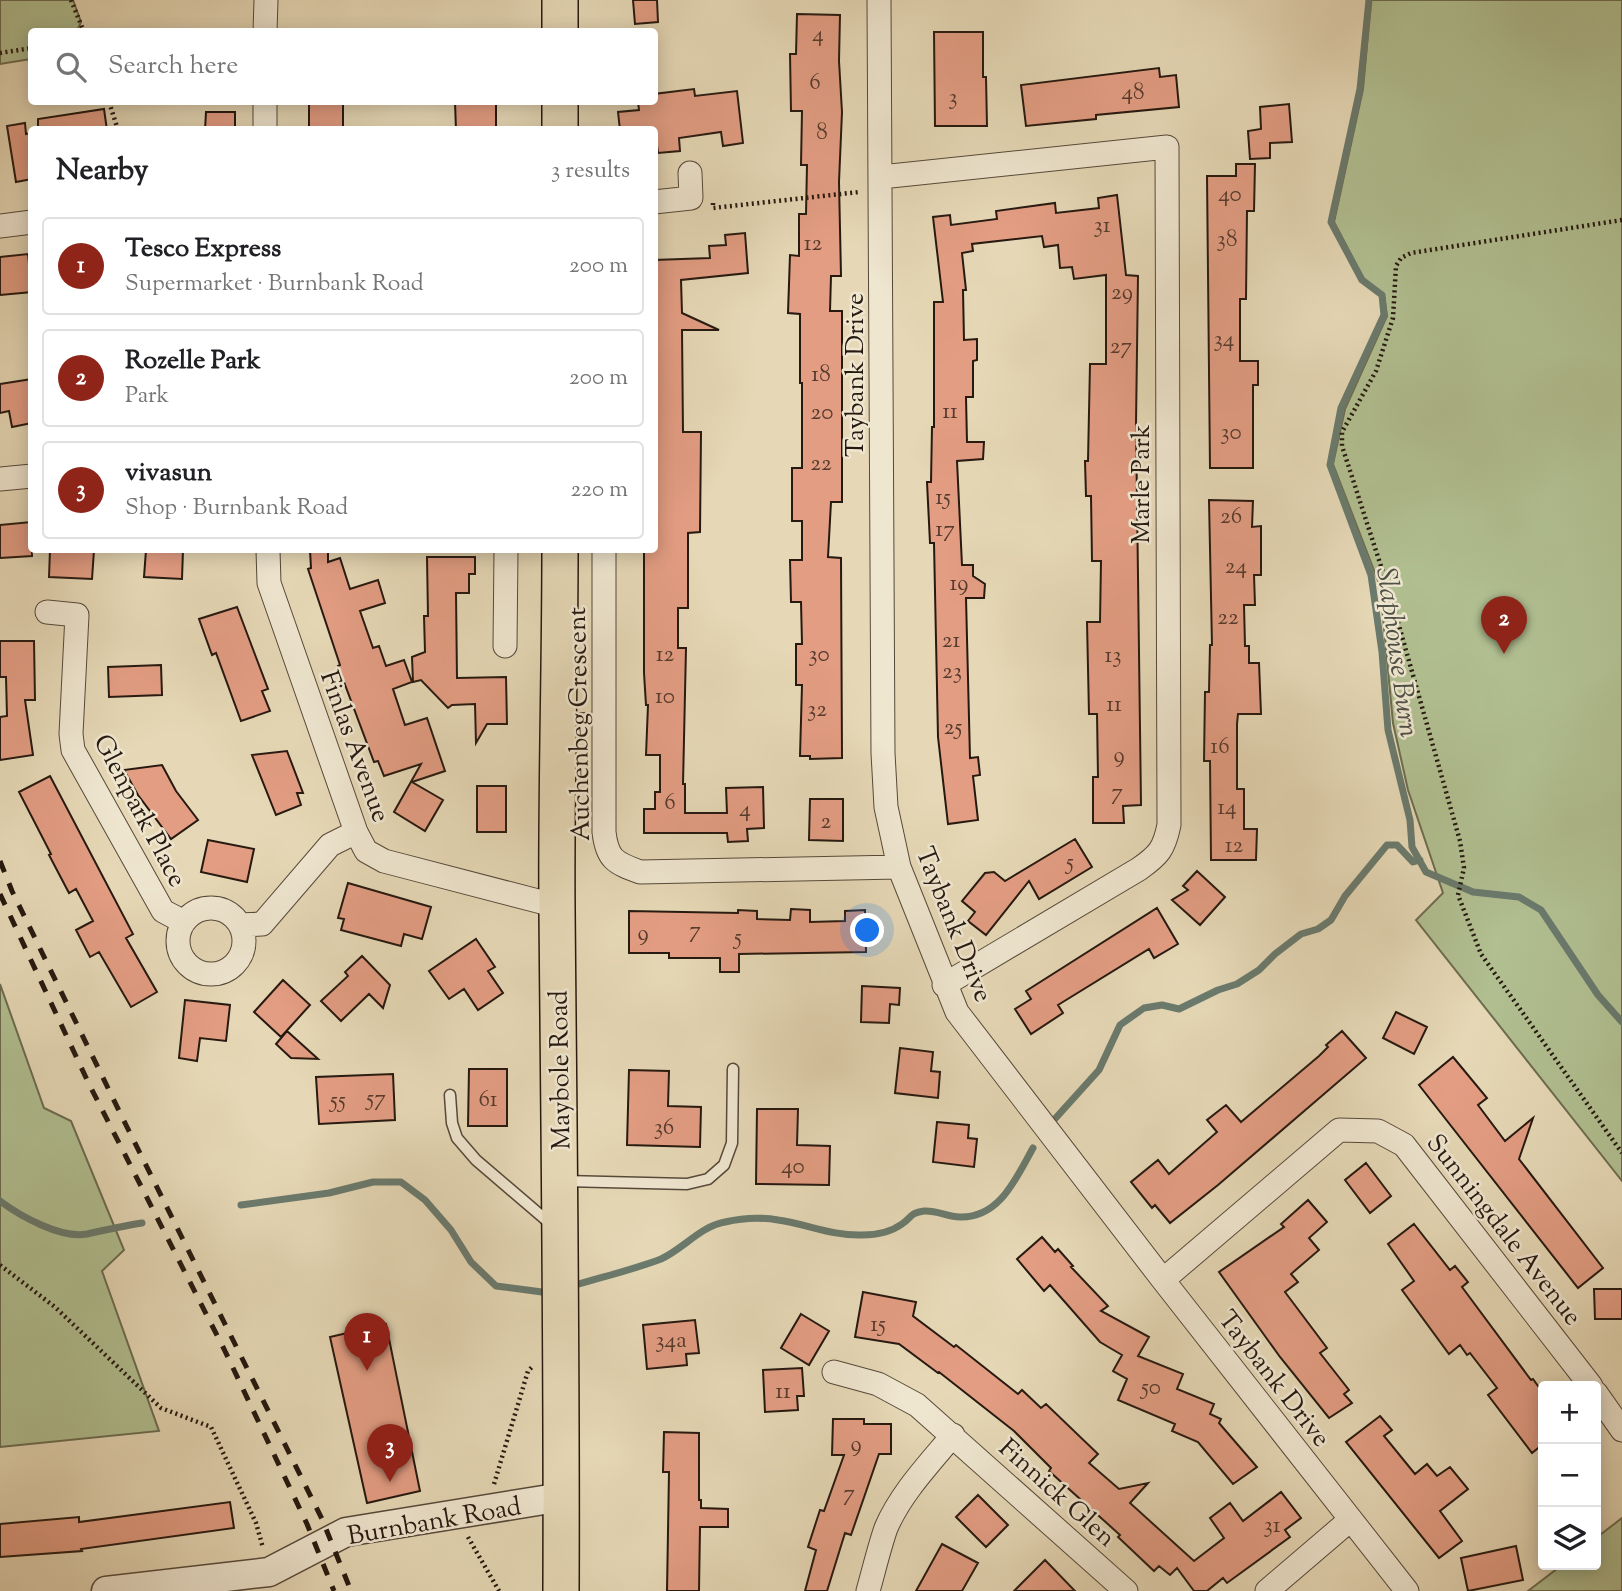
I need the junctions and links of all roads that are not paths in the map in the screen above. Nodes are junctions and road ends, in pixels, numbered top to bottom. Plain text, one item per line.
1 (266, 0) edge
2 (561, 0) edge
3 (879, 0) edge
4 (265, 28) edge
5 (560, 28) edge
6 (265, 105) edge
7 (560, 105) edge
8 (265, 126) edge
9 (560, 126) edge
10 (690, 179) road end
11 (881, 183) junction
12 (658, 202) edge
13 (28, 222) edge
14 (0, 226) edge
15 (28, 476) edge
16 (0, 479) edge
17 (268, 553) edge
18 (506, 553) edge
19 (560, 553) edge
20 (604, 553) edge
21 (47, 612) dead end
22 (505, 646) dead end
23 (603, 718) junction
24 (560, 719) junction
25 (356, 832) junction
26 (899, 867) junction
27 (557, 906) junction
28 (184, 922) junction
29 (240, 925) junction
30 (944, 985) junction
31 (733, 1069) dead end
32 (450, 1096) dead end
33 (561, 1181) junction
34 (560, 1231) junction
35 (1163, 1280) junction
36 (834, 1372) dead end
37 (1587, 1381) edge
38 (1601, 1399) edge
39 (1622, 1430) edge
40 (953, 1435) junction
41 (562, 1497) junction
42 (1350, 1520) junction
43 (122, 1590) edge
44 (561, 1591) edge
45 (868, 1591) edge
46 (1126, 1591) edge
47 (1266, 1591) edge
48 (1407, 1591) edge

1 - 4 street
2 - 5 main road
3 - 11 street, Taybank Drive
6 - 8 street
7 - 9 main road
10 - 12 street
11 - 26 street, Taybank Drive
11 - 30 street, Marle Park
13 - 14 street
15 - 16 street
17 - 25 street, Finlas Avenue
18 - 22 street
19 - 24 main road, Maybole Road
20 - 23 street, Auchenbeg Crescent
21 - 28 street, Glenpark Place
23 - 24 lane
23 - 26 street, Auchenbeg Crescent
24 - 27 main road, Maybole Road
25 - 27 street, Finlas Avenue
25 - 29 street
26 - 30 street, Taybank Drive
27 - 33 main road, Maybole Road
28 - 29 street, Glenpark Place
28 - 29 street, Glenpark Place
30 - 35 street, Taybank Drive
31 - 33 lane
32 - 34 lane
33 - 34 main road, Maybole Road
34 - 41 main road, Maybole Road
35 - 37 street, Sunningdale Avenue
35 - 42 street, Taybank Drive
36 - 40 street, Finnick Glen
38 - 39 street
40 - 45 street
40 - 46 street, Finnick Glen
41 - 43 street, Burnbank Road
41 - 44 main road, Maybole Road
42 - 47 street
42 - 48 street, Taybank Drive

